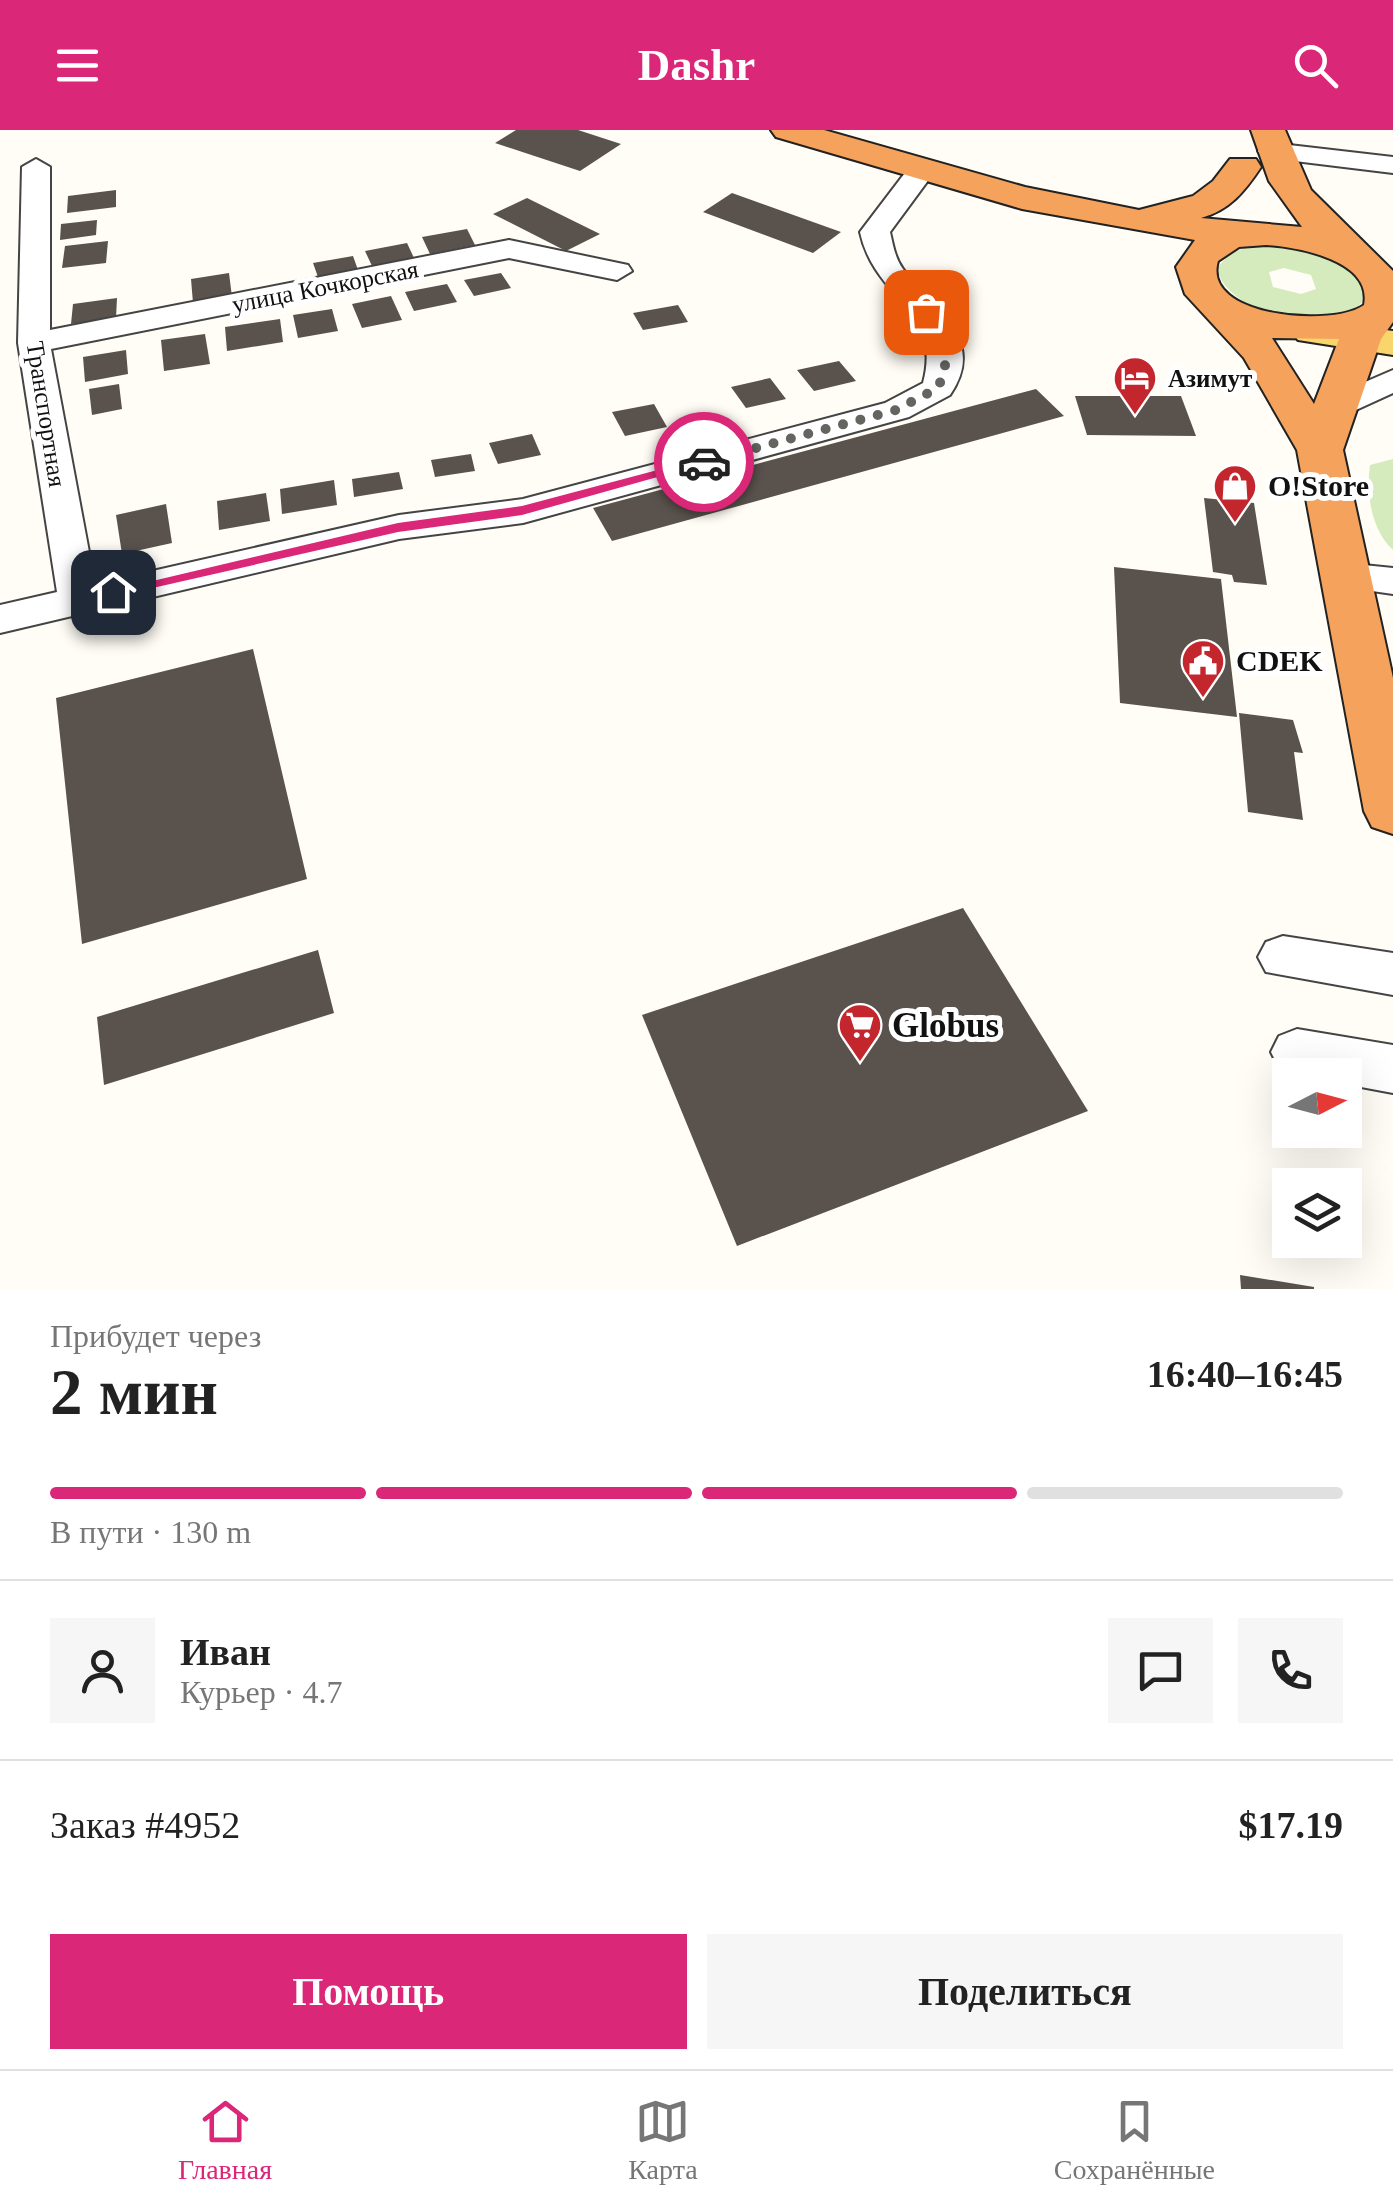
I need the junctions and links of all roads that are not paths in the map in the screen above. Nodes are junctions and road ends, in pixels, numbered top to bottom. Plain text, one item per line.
1 (788, 130) edge
2 (1236, 130) edge
3 (1261, 150) edge
4 (1393, 164) edge
5 (36, 166) dead end
6 (921, 172) junction
7 (1023, 199) junction
8 (1076, 212) junction
9 (1237, 236) junction
10 (617, 271) dead end
11 (1211, 297) junction
12 (1375, 301) edge
13 (34, 344) junction
14 (1393, 380) edge
15 (1327, 429) junction
16 (1369, 579) edge
17 (78, 600) junction
18 (0, 619) edge
19 (1380, 692) edge
20 (1393, 811) edge
21 (1283, 957) dead end
22 (1393, 974) edge
23 (1297, 1052) dead end
24 (1393, 1069) edge

1 - 6 highway
2 - 3 highway
3 - 4 street
3 - 8 highway
3 - 9 highway
3 - 12 highway
5 - 13 street, Транспортная
6 - 7 highway
6 - 17 street
7 - 8 highway
7 - 11 highway
8 - 9 highway
9 - 11 highway
9 - 12 highway
10 - 13 street, улица Кочкорская
11 - 12 highway
11 - 15 highway
12 - 15 highway
13 - 17 street, Транспортная
14 - 15 street
15 - 16 highway
16 - 19 highway
17 - 18 street
19 - 20 highway
21 - 22 street
23 - 24 street

